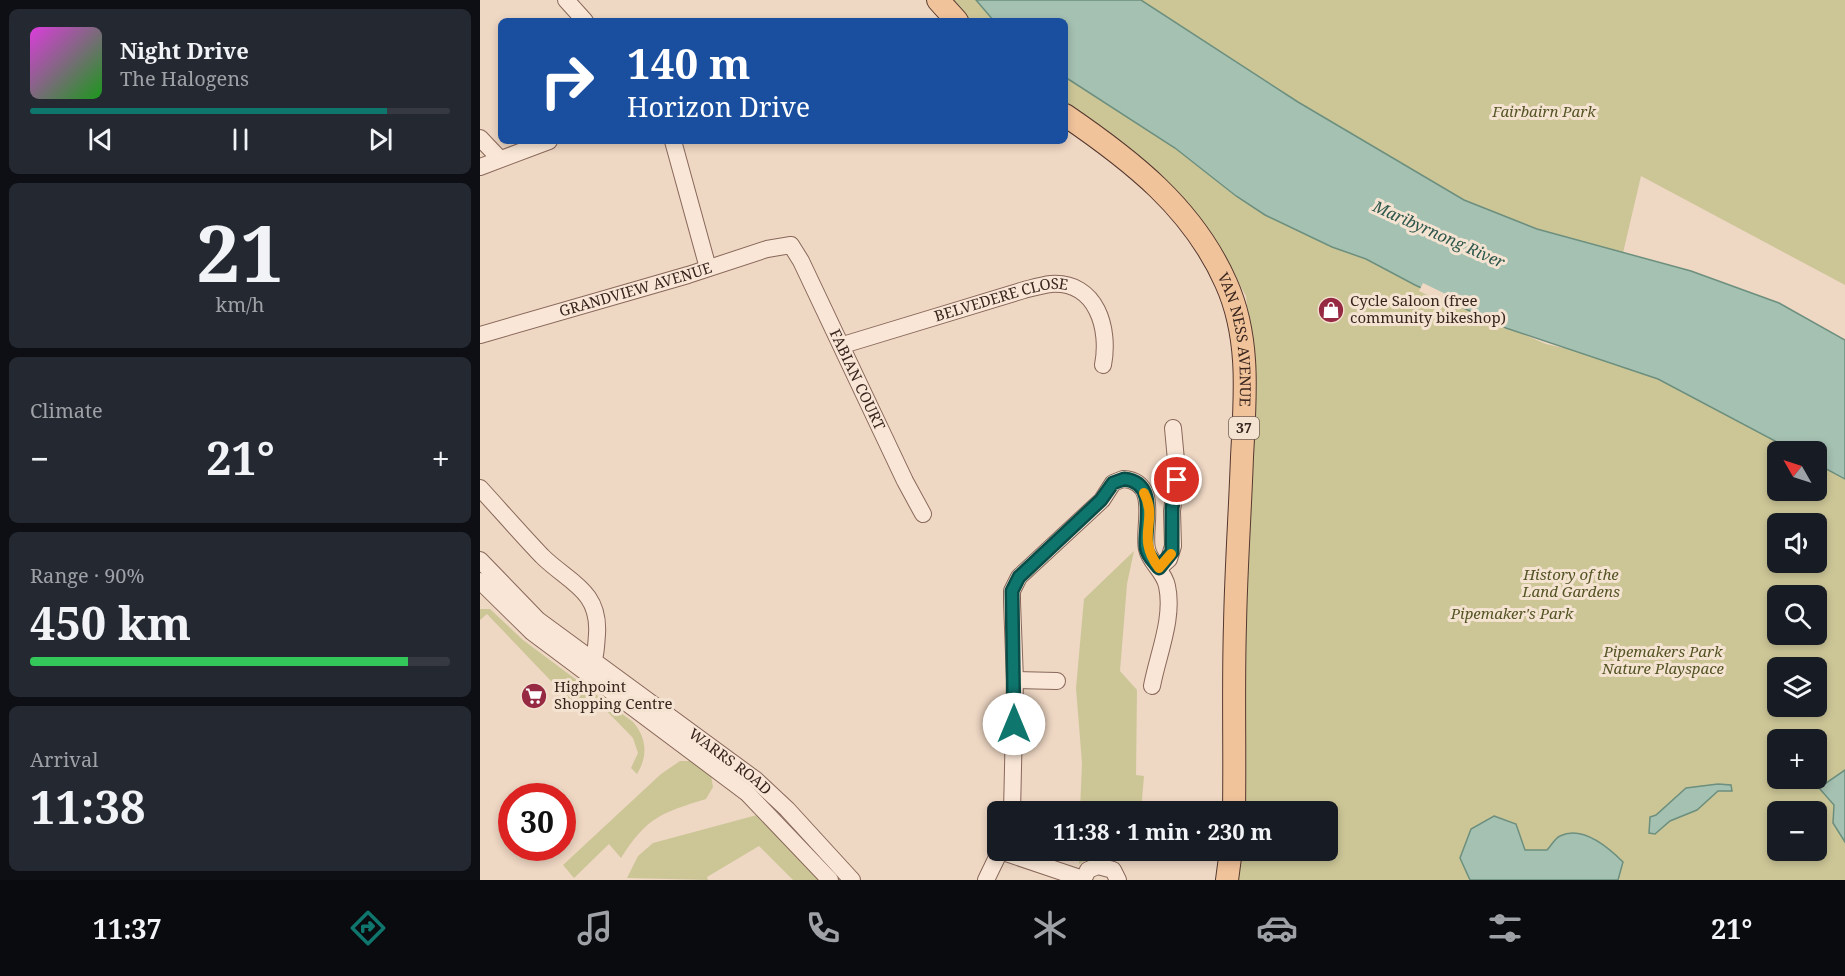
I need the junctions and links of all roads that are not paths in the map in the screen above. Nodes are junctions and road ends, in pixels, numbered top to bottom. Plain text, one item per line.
1 (566, 0) edge
2 (938, 0) edge
3 (582, 18) edge
4 (954, 18) edge
5 (1068, 117) edge
6 (480, 138) edge
7 (541, 144) edge
8 (673, 144) edge
9 (500, 159) junction
10 (480, 167) edge
11 (790, 245) joint
12 (708, 268) junction
13 (480, 335) edge
14 (843, 345) junction
15 (1103, 365) dead end
16 (1173, 428) dead end
17 (480, 488) edge
18 (923, 514) dead end
19 (480, 560) edge
20 (1161, 572) junction
21 (480, 581) edge
22 (591, 667) junction
23 (1015, 680) junction
24 (1057, 681) dead end
25 (1152, 686) dead end
26 (1012, 801) edge
27 (1234, 801) edge
28 (996, 861) edge
29 (1029, 861) edge
30 (1230, 861) edge
31 (830, 880) edge
32 (852, 880) edge
33 (987, 880) edge
34 (1083, 880) edge
35 (1118, 880) edge
36 (1227, 880) edge

1 - 3 street
2 - 4 main road
5 - 27 main road, VAN NESS AVENUE / 37
6 - 9 street
7 - 9 street
8 - 12 street
9 - 10 street
11 - 12 street, GRANDVIEW AVENUE
11 - 14 street, FABIAN COURT
12 - 13 street, GRANDVIEW AVENUE
14 - 15 street, BELVEDERE CLOSE
14 - 18 street, FABIAN COURT
16 - 20 street
17 - 22 street
19 - 22 street
20 - 23 street
20 - 25 street
21 - 22 street
22 - 31 street, WARRS ROAD
22 - 32 street, WARRS ROAD
23 - 24 street
23 - 26 street
28 - 33 street
29 - 34 street
30 - 36 main road
34 - 35 street

